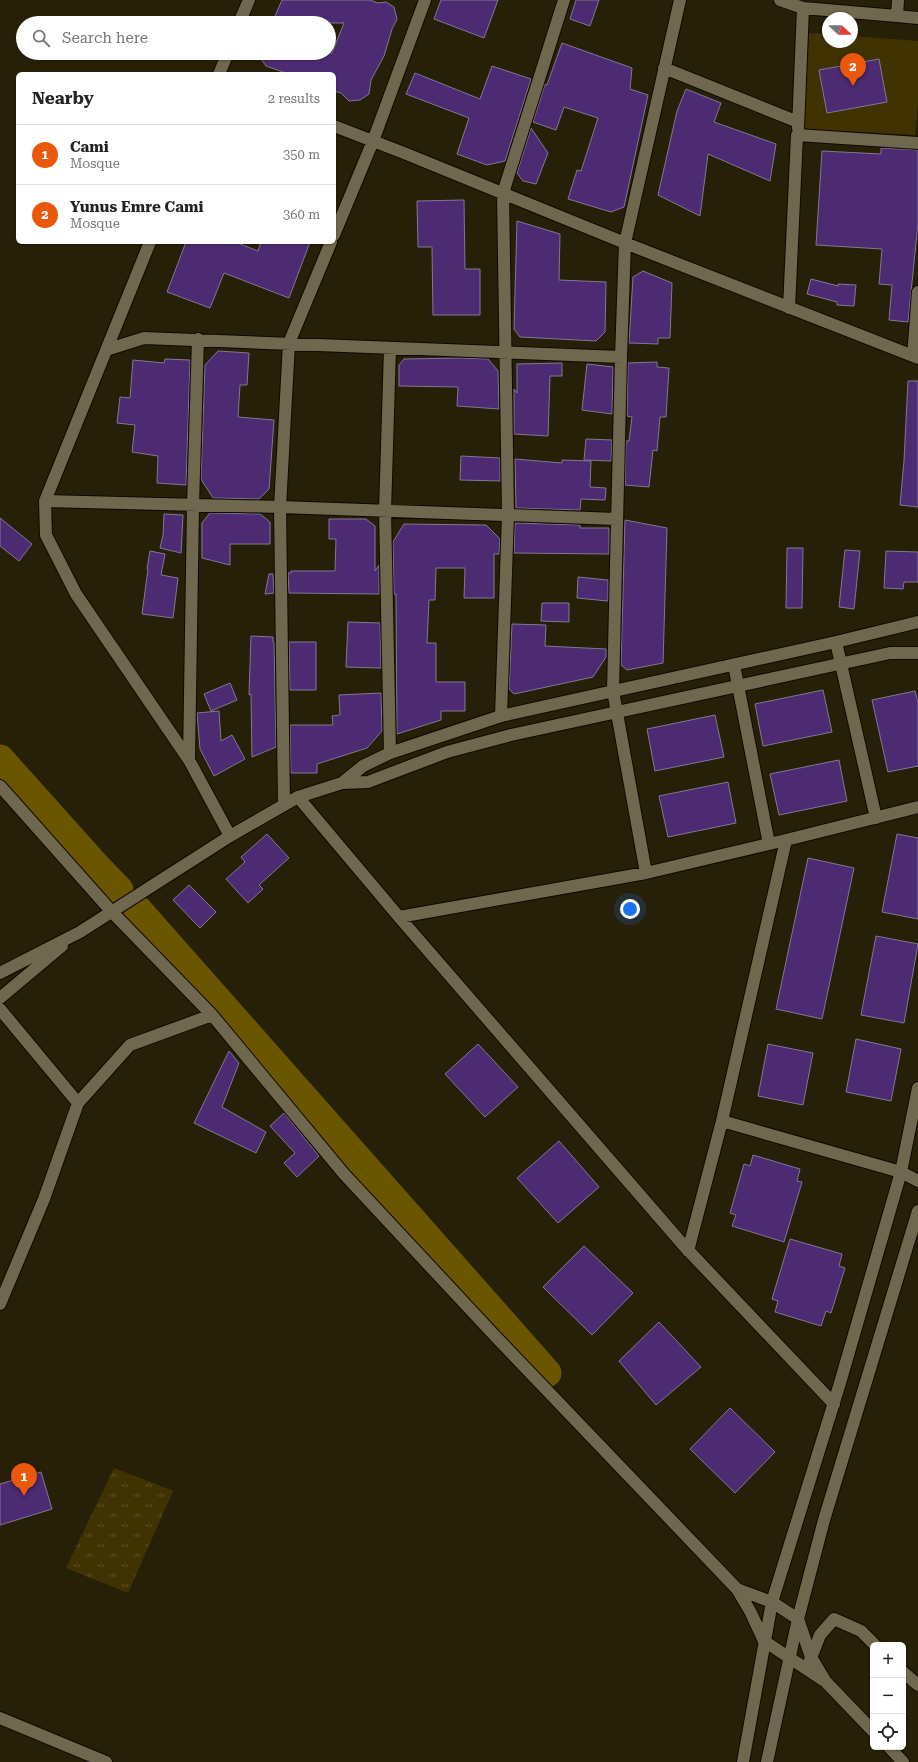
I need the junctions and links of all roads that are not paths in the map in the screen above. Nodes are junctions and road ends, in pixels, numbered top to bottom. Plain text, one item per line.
1 (249, 0) edge
2 (425, 0) edge
3 (564, 0) edge
4 (680, 0) edge
5 (780, 0) edge
6 (898, 0) edge
7 (803, 8) junction
8 (243, 16) edge
9 (897, 16) junction
10 (918, 18) edge
11 (225, 60) edge
12 (664, 68) junction
13 (220, 72) edge
14 (798, 122) junction
15 (336, 127) edge
16 (797, 135) junction
17 (373, 141) junction
18 (918, 144) edge
19 (503, 193) junction
20 (336, 230) edge
21 (625, 243) junction
22 (149, 244) edge
23 (330, 244) edge
24 (918, 292) edge
25 (788, 308) junction
26 (198, 339) junction
27 (289, 343) junction
28 (390, 349) junction
29 (106, 350) junction
30 (505, 353) junction
31 (621, 357) junction
32 (915, 357) edge
33 (45, 501) junction
34 (193, 505) junction
35 (280, 507) junction
36 (385, 511) junction
37 (508, 515) junction
38 (617, 520) junction
39 (918, 622) edge
40 (836, 642) junction
41 (918, 652) edge
42 (734, 664) junction
43 (841, 664) junction
44 (737, 684) junction
45 (613, 691) junction
46 (617, 711) junction
47 (501, 716) junction
48 (390, 752) junction
49 (189, 760) junction
50 (342, 783) junction
51 (0, 786) edge
52 (298, 797) junction
53 (284, 805) junction
54 (918, 807) edge
55 (876, 818) junction
56 (230, 836) junction
57 (786, 840) junction
58 (769, 844) junction
59 (646, 872) junction
60 (112, 912) junction
61 (399, 917) junction
62 (80, 932) junction
63 (0, 973) edge
64 (0, 998) edge
65 (0, 1009) edge
66 (212, 1015) junction
67 (918, 1088) edge
68 (78, 1103) junction
69 (722, 1121) junction
70 (901, 1172) junction
71 (918, 1181) edge
72 (918, 1212) edge
73 (688, 1251) junction
74 (0, 1304) edge
75 (834, 1404) junction
76 (737, 1589) junction
77 (772, 1602) junction
78 (798, 1619) junction
79 (764, 1641) junction
80 (872, 1642) edge
81 (811, 1657) junction
82 (790, 1659) junction
83 (806, 1670) junction
84 (906, 1675) edge
85 (826, 1682) junction
86 (918, 1685) edge
87 (0, 1718) edge
88 (870, 1728) edge
89 (892, 1750) edge
90 (106, 1762) edge
91 (743, 1762) edge
92 (767, 1762) edge
93 (903, 1762) edge

1 - 8 street
2 - 17 street
3 - 19 street
4 - 12 street
5 - 7 street
6 - 9 street
7 - 9 street
7 - 14 street
9 - 10 street
11 - 13 street
12 - 14 street
12 - 21 street
14 - 16 street
15 - 17 street
16 - 18 street
16 - 25 street
17 - 19 street
17 - 20 street
19 - 21 street
19 - 30 street
21 - 25 street
21 - 31 street
22 - 29 street
23 - 27 street
24 - 32 street
25 - 32 street
26 - 27 street
26 - 29 street
26 - 34 street
27 - 28 street
27 - 35 street
28 - 30 street
28 - 36 street
29 - 33 street
30 - 31 street
30 - 37 street
31 - 38 street
33 - 34 street
33 - 49 street
34 - 35 street
34 - 49 street
35 - 36 street
35 - 53 street
36 - 37 street
36 - 48 street
37 - 38 street
37 - 47 street
38 - 45 street
39 - 40 street
40 - 42 street
40 - 43 street
41 - 43 street
42 - 44 street
42 - 45 street
43 - 44 street
43 - 55 street
44 - 46 street
44 - 58 street
45 - 46 street
45 - 47 street
46 - 50 street
46 - 59 street
47 - 48 street
48 - 50 street
49 - 56 street
50 - 52 street
51 - 60 street
52 - 53 street
52 - 61 street
53 - 56 street
54 - 55 street
55 - 57 street
56 - 60 street
57 - 58 street
57 - 69 street
58 - 59 street
59 - 61 street
60 - 62 street
60 - 66 street
61 - 73 street
62 - 63 street
62 - 64 street
65 - 68 street
66 - 68 street
66 - 76 street
67 - 70 street
68 - 74 street
69 - 70 street
69 - 73 street
70 - 71 street
70 - 75 street
72 - 78 street
73 - 75 street
75 - 77 street
76 - 77 street
76 - 79 street
77 - 78 street
77 - 79 street
78 - 81 street
78 - 82 street
79 - 82 street
79 - 91 street
80 - 81 street
81 - 83 street
81 - 85 street
82 - 83 street
82 - 92 street
83 - 85 street
84 - 86 street
85 - 88 street
87 - 90 street
89 - 93 street

